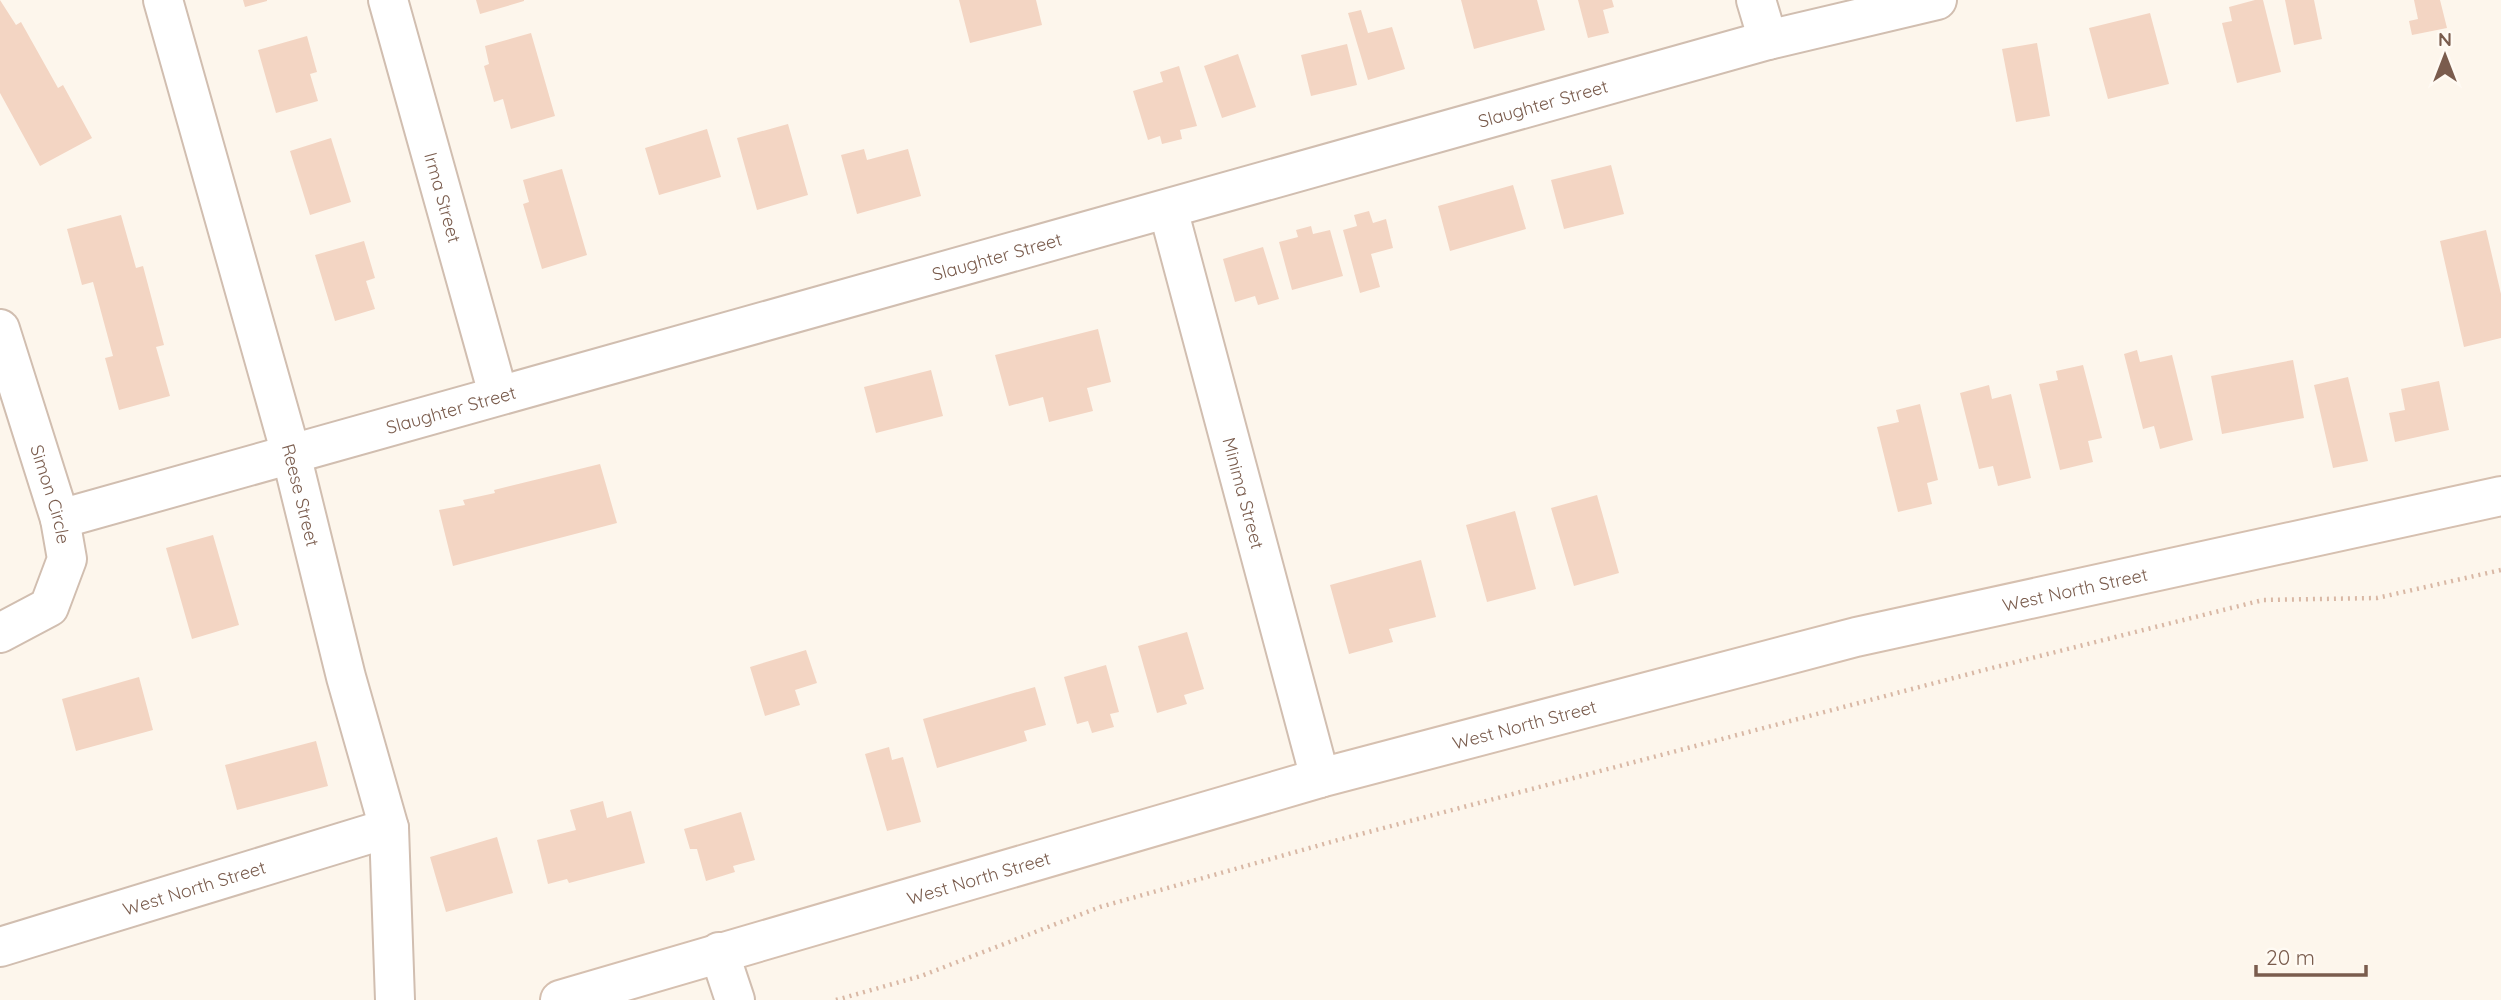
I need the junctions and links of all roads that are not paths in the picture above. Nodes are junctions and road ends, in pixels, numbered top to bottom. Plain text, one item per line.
1 (163, 0) edge
2 (388, 0) edge
3 (1756, 0) edge
4 (1937, 0) edge
5 (1768, 40) junction
6 (1168, 208) junction
7 (0, 329) edge
8 (499, 394) junction
9 (291, 454) junction
10 (2501, 496) edge
11 (60, 519) junction
12 (0, 633) edge
13 (1320, 778) junction
14 (389, 828) junction
15 (0, 947) edge
16 (719, 952) junction
17 (395, 1000) edge
18 (560, 1000) edge
19 (735, 1000) edge

1 - 9 street, Reese Street
2 - 8 street, Irma Street
3 - 5 street
4 - 5 street, Slaughter Street
5 - 6 street, Slaughter Street
6 - 8 street, Slaughter Street
6 - 13 street, Minima Street
7 - 11 street, Simon Circle
8 - 9 street, Slaughter Street
9 - 11 street, Slaughter Street
9 - 14 street, Reese Street
10 - 13 street, West North Street
11 - 12 street, Simon Circle
13 - 16 street, West North Street
14 - 15 street, West North Street
14 - 17 street, Reese Street
16 - 18 street, West North Street
16 - 19 street

